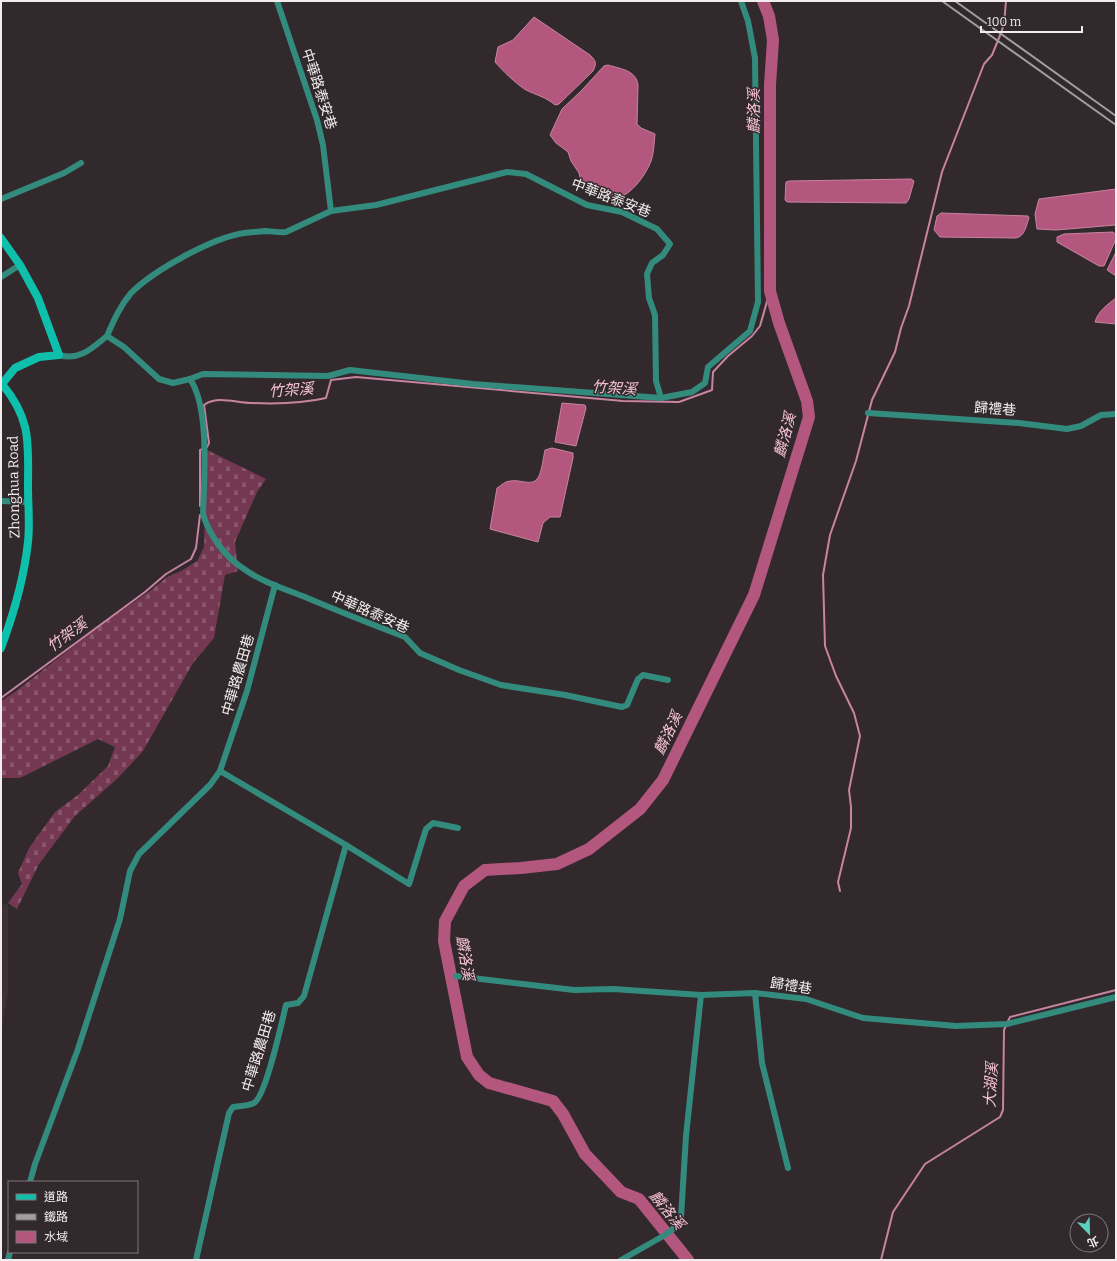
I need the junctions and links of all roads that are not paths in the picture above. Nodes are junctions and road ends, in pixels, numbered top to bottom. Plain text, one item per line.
1 (277, 1) edge
2 (741, 1) edge
3 (81, 163) dead end
4 (1, 199) edge
5 (332, 211) junction
6 (1, 238) edge
7 (20, 265) junction
8 (1, 277) edge
9 (108, 336) junction
10 (59, 355) junction
11 (190, 379) junction
12 (1, 385) edge
13 (661, 398) junction
14 (868, 414) dead end
15 (1116, 414) edge
16 (1, 501) edge
17 (28, 502) junction
18 (275, 585) junction
19 (1, 648) edge
20 (668, 680) dead end
21 (220, 771) junction
22 (458, 828) dead end
23 (346, 845) junction
24 (456, 976) dead end
25 (755, 992) junction
26 (701, 995) junction
27 (1116, 997) edge
28 (788, 1168) dead end
29 (30, 1181) edge
30 (196, 1260) edge
31 (621, 1260) edge

1 - 5 street, 中華路泰安巷
2 - 13 street
3 - 4 street
5 - 9 street, 中華路泰安巷
5 - 13 street, 中華路泰安巷
6 - 7 street
7 - 8 street
7 - 10 street
9 - 10 street
9 - 11 street
10 - 12 street, Zhonghua Road
11 - 13 street
11 - 18 street, 中華路泰安巷
12 - 17 street, Zhonghua Road
14 - 15 street, 歸禮巷
16 - 17 street
17 - 19 street, Zhonghua Road
18 - 20 street, 中華路泰安巷
18 - 21 street, 中華路農田巷
21 - 23 street
21 - 29 street, 中華路農田巷
22 - 23 street
23 - 30 street, 中華路農田巷
24 - 26 street, 歸禮巷
25 - 26 street, 歸禮巷
25 - 27 street, 歸禮巷
25 - 28 street
26 - 31 street

